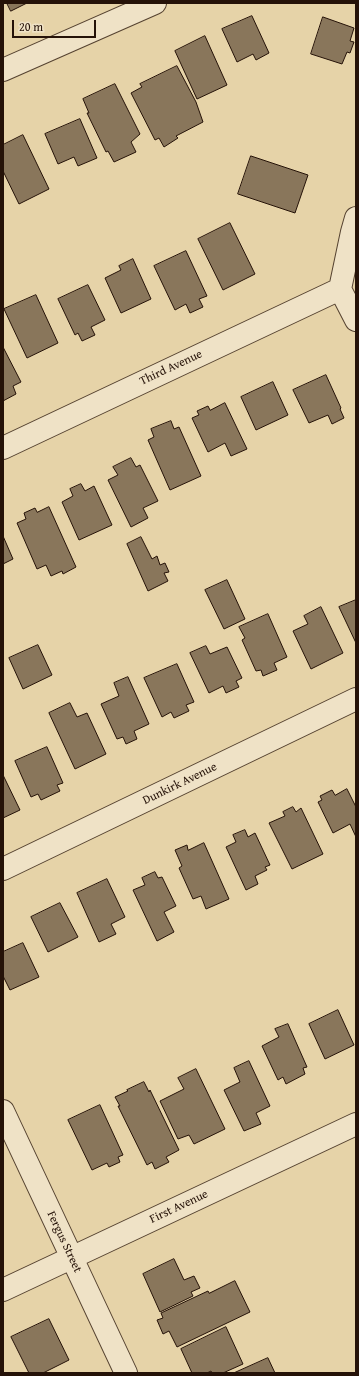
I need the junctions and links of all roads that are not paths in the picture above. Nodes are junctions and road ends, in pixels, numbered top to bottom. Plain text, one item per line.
1 (155, 3) edge
2 (3, 70) edge
3 (356, 218) edge
4 (340, 289) junction
5 (356, 320) edge
6 (3, 448) edge
7 (356, 699) edge
8 (3, 869) edge
9 (3, 1110) edge
10 (356, 1124) edge
11 (72, 1258) junction
12 (3, 1290) edge
13 (126, 1373) edge

1 - 2 street
3 - 4 street
4 - 5 street
4 - 6 street, Third Avenue
7 - 8 street, Dunkirk Avenue
9 - 11 street, Fergus Street
10 - 11 street, First Avenue
11 - 12 street, First Avenue
11 - 13 street, Fergus Street

